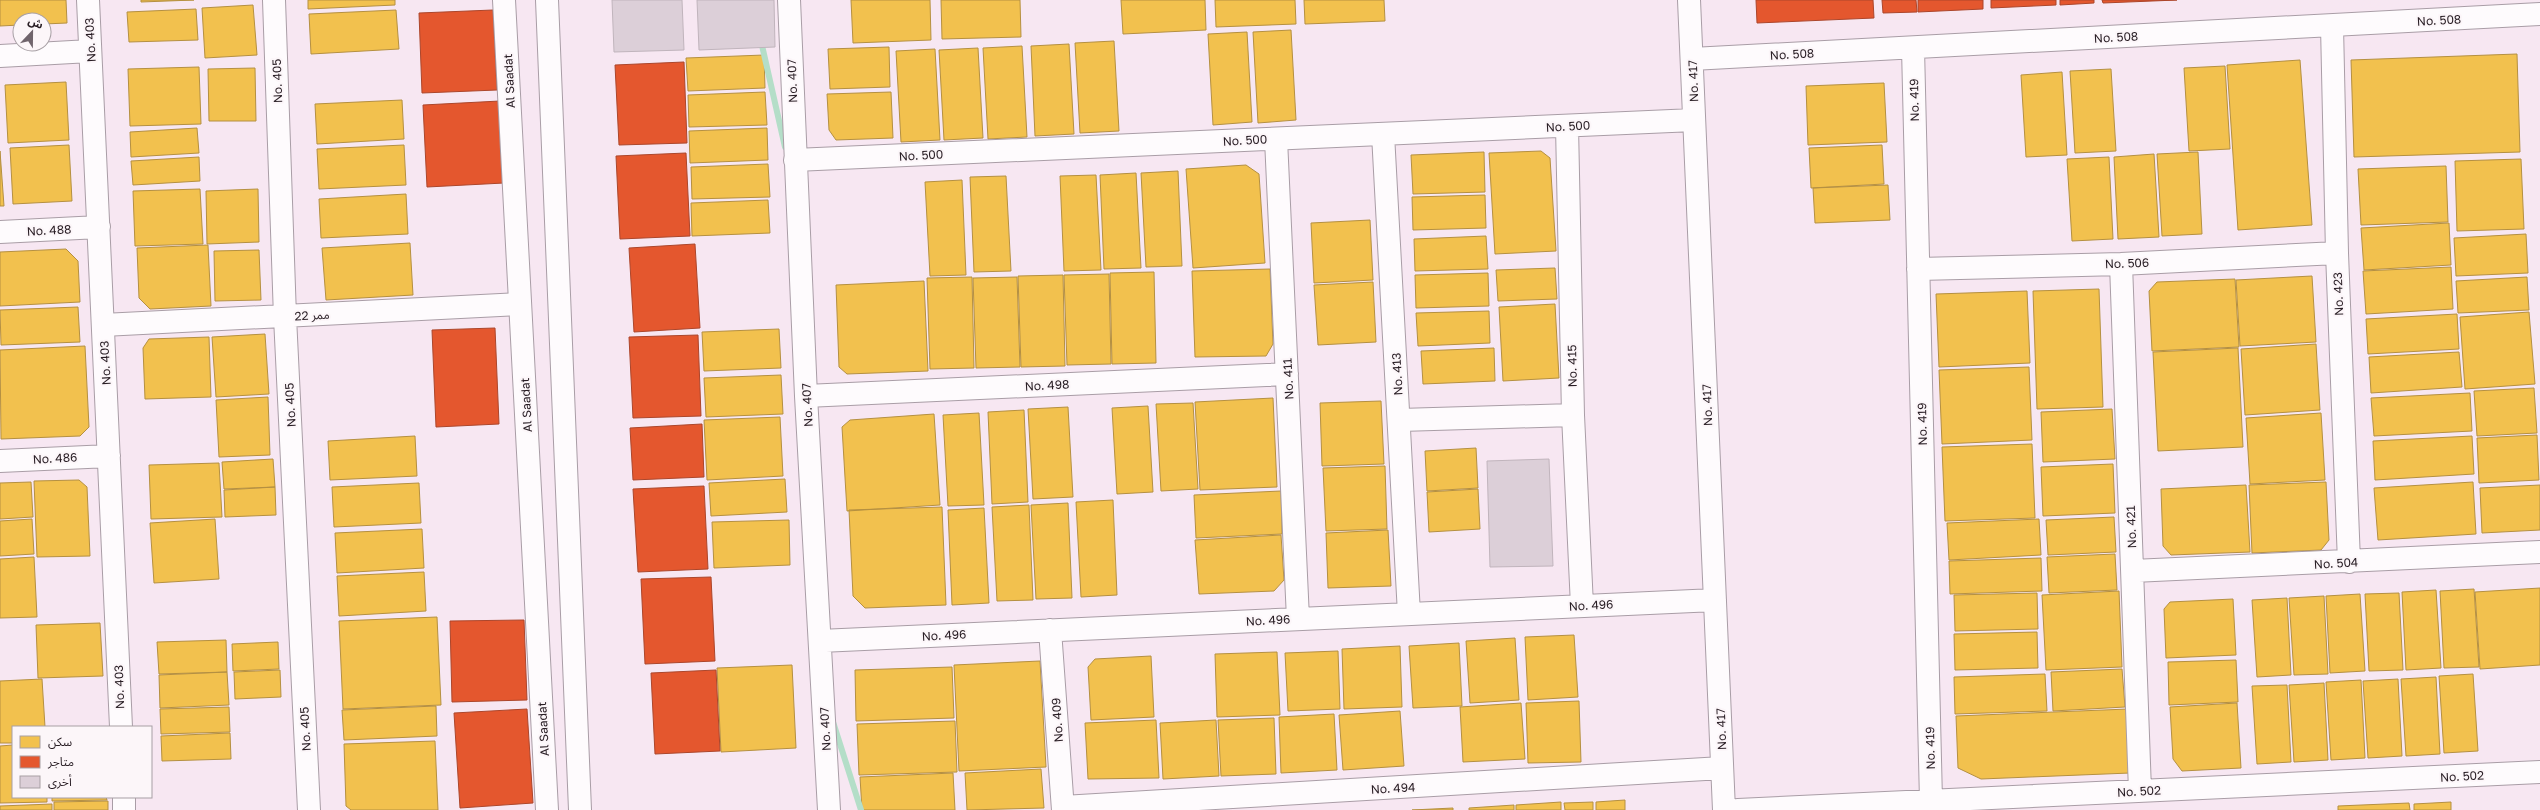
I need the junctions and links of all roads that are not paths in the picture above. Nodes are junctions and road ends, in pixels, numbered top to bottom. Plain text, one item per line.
1 (88, 0) edge
2 (274, 0) edge
3 (504, 0) edge
4 (547, 0) edge
5 (789, 0) edge
6 (1689, 0) edge
7 (2540, 14) edge
8 (2332, 26) junction
9 (1913, 48) junction
10 (90, 51) junction
11 (0, 56) edge
12 (1692, 59) junction
13 (1694, 120) junction
14 (1567, 126) junction
15 (1383, 134) junction
16 (1276, 139) junction
17 (795, 160) junction
18 (98, 227) junction
19 (0, 232) edge
20 (2337, 253) junction
21 (2121, 264) junction
22 (1918, 269) junction
23 (520, 304) junction
24 (285, 317) junction
25 (103, 325) junction
26 (1288, 374) junction
27 (806, 396) junction
28 (1574, 415) junction
29 (1400, 420) junction
30 (109, 456) junction
31 (0, 461) edge
32 (2540, 552) edge
33 (2349, 562) junction
34 (2133, 571) junction
35 (1715, 600) junction
36 (1582, 606) junction
37 (1409, 614) junction
38 (1298, 619) junction
39 (1050, 630) junction
40 (820, 641) junction
41 (121, 726) edge
42 (1722, 768) junction
43 (2540, 772) edge
44 (2140, 791) junction
45 (124, 798) edge
46 (1931, 801) junction
47 (1063, 808) edge
48 (124, 810) edge
49 (309, 810) edge
50 (547, 810) edge
51 (580, 810) edge
52 (829, 810) edge
53 (1724, 810) edge
54 (1738, 810) edge

1 - 10 street, No. 403
2 - 24 street, No. 405
3 - 23 street, Al Saadat
4 - 51 street
5 - 17 street, No. 407
6 - 12 street, No. 417
7 - 8 street, No. 508
8 - 9 street, No. 508
8 - 20 street, No. 423
9 - 12 street, No. 508
9 - 22 street, No. 419
10 - 11 street
10 - 18 street, No. 403
12 - 13 street, No. 417
13 - 14 street, No. 500
13 - 35 street, No. 417
14 - 15 street, No. 500
14 - 28 street, No. 415
15 - 16 street, No. 500
15 - 29 street, No. 413
16 - 17 street, No. 500
16 - 26 street, No. 411
17 - 27 street, No. 407
18 - 19 street, No. 488
18 - 25 street, No. 403
20 - 21 street, No. 506
20 - 33 street, No. 423
21 - 22 street, No. 506
21 - 34 street, No. 421
22 - 46 street, No. 419
23 - 24 street, ممر 22
23 - 50 street, Al Saadat
24 - 25 street, ممر 22
24 - 49 street, No. 405
25 - 30 street, No. 403
26 - 27 street, No. 498
26 - 38 street, No. 411
27 - 40 street, No. 407
28 - 29 street
28 - 36 street, No. 415
29 - 37 street, No. 413
30 - 31 street, No. 486
30 - 41 street, No. 403
32 - 33 street, No. 504
33 - 34 street, No. 504
34 - 44 street, No. 421
35 - 36 street, No. 496
35 - 42 street, No. 417
36 - 37 street, No. 496
37 - 38 street, No. 496
38 - 39 street, No. 496
39 - 40 street, No. 496
39 - 47 street, No. 409
40 - 52 street, No. 407
42 - 47 street, No. 494
42 - 53 street, No. 417
43 - 44 street, No. 502
44 - 46 street, No. 502
45 - 48 street
46 - 54 street, No. 502

